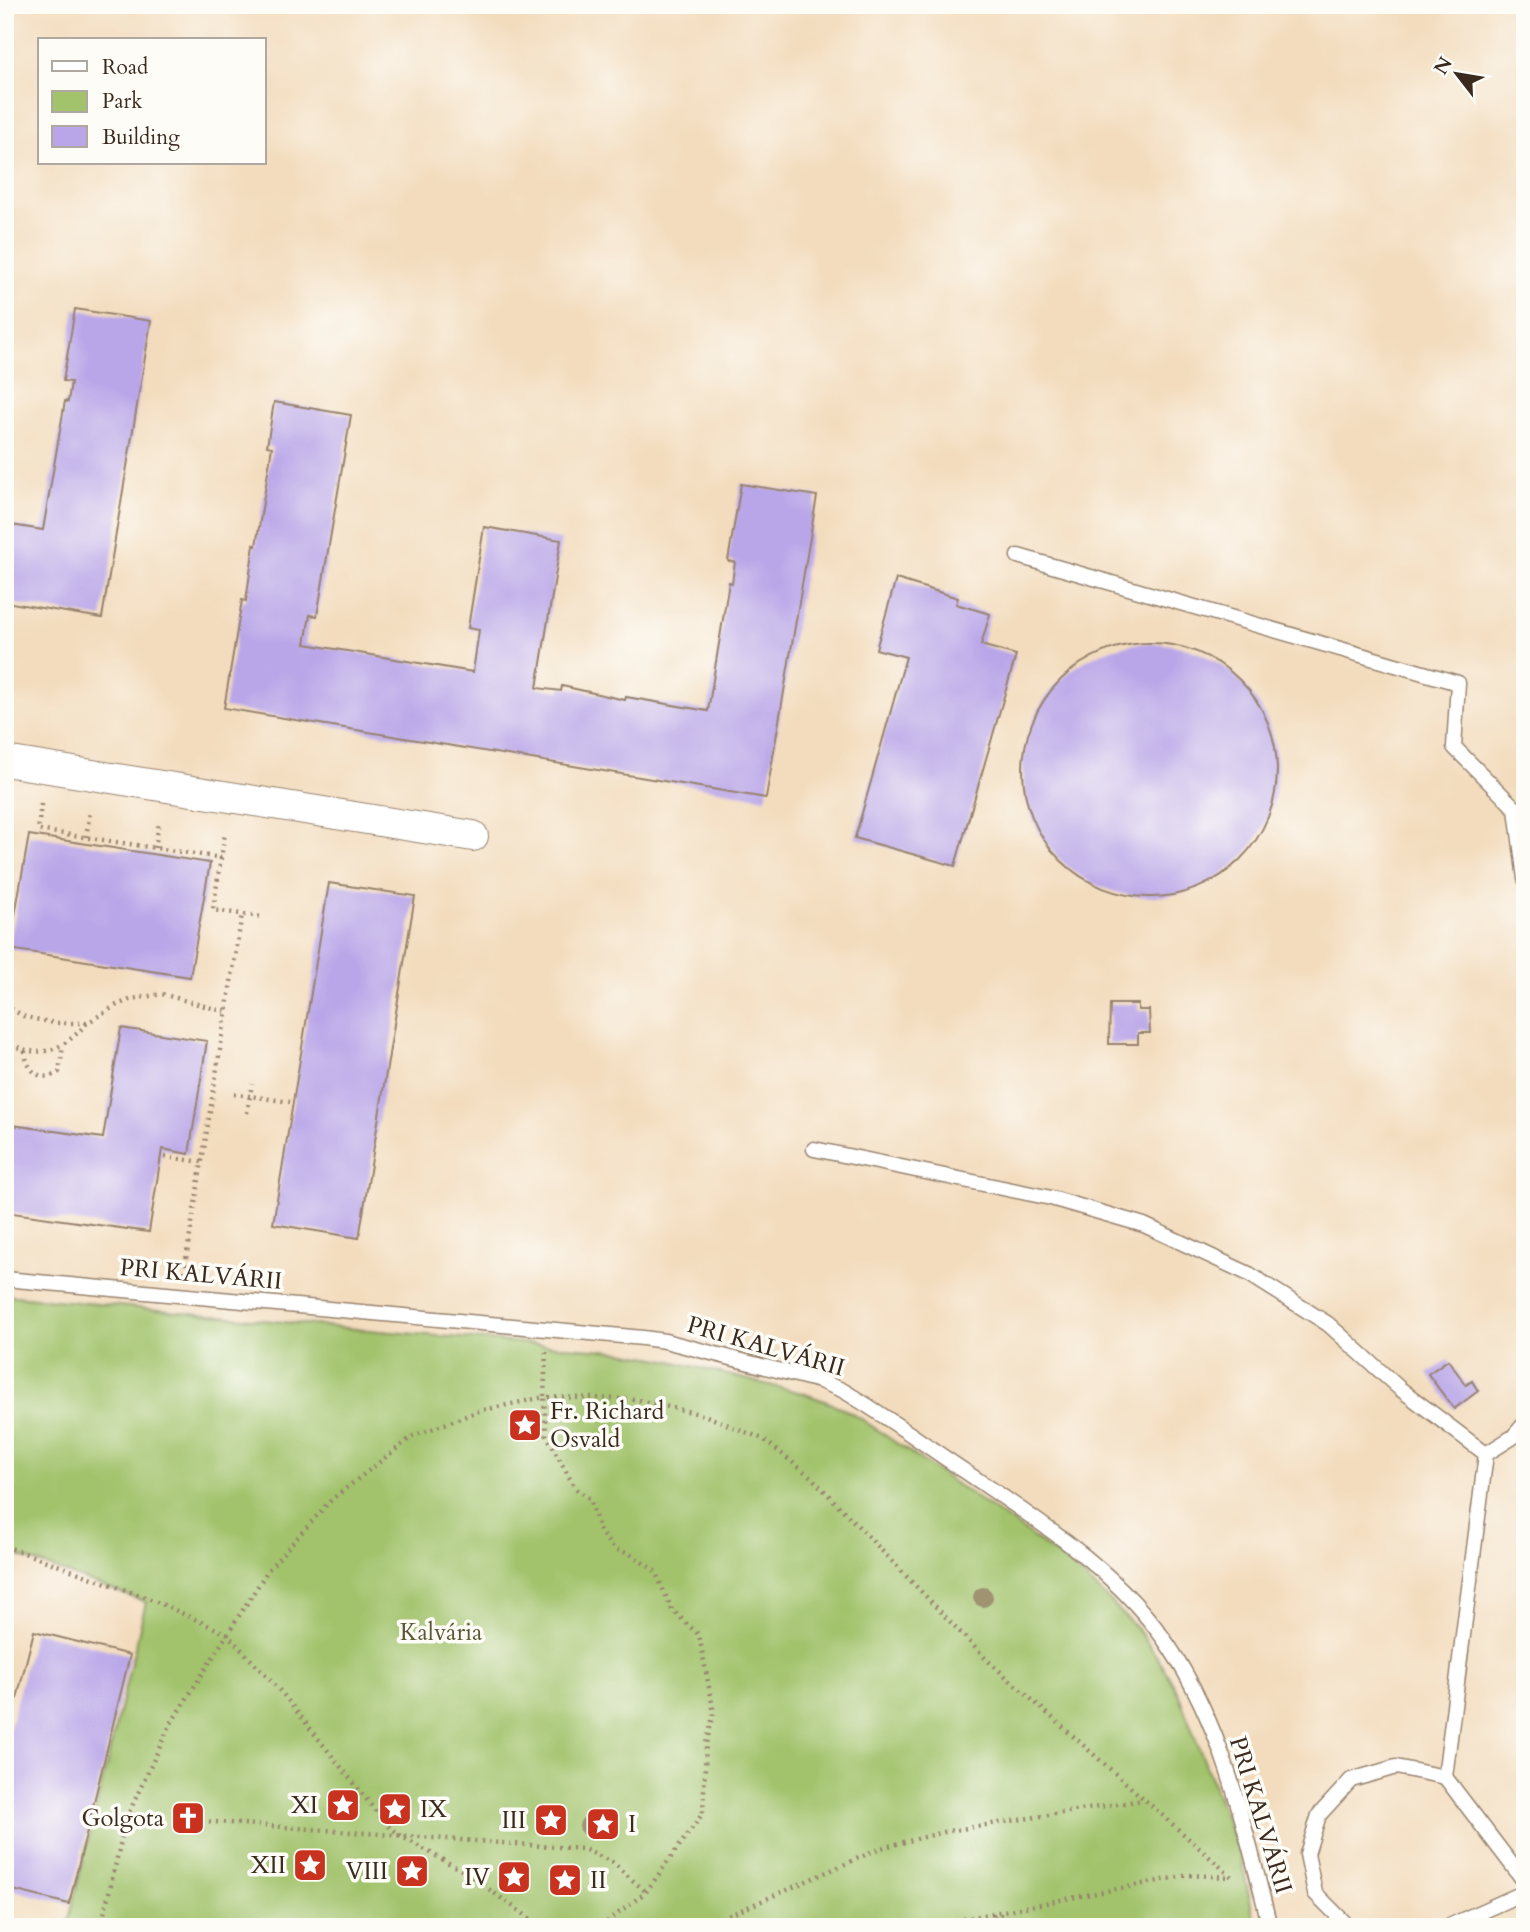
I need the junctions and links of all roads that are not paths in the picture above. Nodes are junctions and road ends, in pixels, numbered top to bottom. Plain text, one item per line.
1 (1018, 556) dead end
2 (5, 761) edge
3 (473, 836) dead end
4 (1525, 878) edge
5 (814, 1149) dead end
6 (5, 1279) edge
7 (1525, 1423) edge
8 (1486, 1454) junction
9 (1446, 1777) junction
10 (1525, 1882) edge
11 (1525, 1892) edge
12 (1270, 1927) edge
13 (1349, 1927) edge
14 (1447, 1927) edge

1 - 4 lane
2 - 3 street
5 - 8 lane
6 - 12 lane, PRI KALVÁRII
7 - 8 lane
8 - 9 lane
9 - 10 lane
9 - 13 lane
11 - 14 lane

